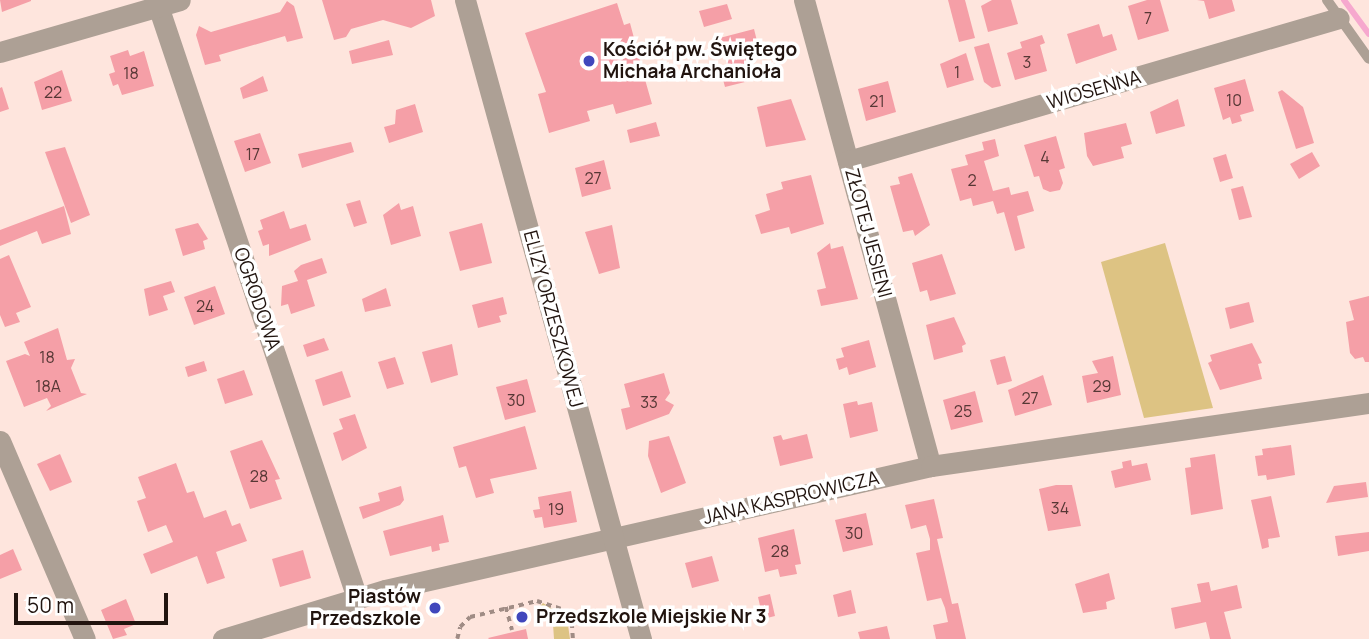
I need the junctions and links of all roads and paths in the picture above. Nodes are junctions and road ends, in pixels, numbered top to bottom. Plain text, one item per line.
1 (180, 0) edge
2 (464, 0) edge
3 (804, 0) edge
4 (1327, 0) edge
5 (157, 3) edge
6 (1339, 18) junction
7 (0, 52) edge
8 (1369, 59) edge
9 (848, 161) junction
10 (1369, 402) edge
11 (0, 441) edge
12 (931, 466) junction
13 (614, 538) junction
14 (357, 598) junction
15 (506, 607) junction
16 (512, 630) dead end
17 (85, 639) edge
18 (223, 639) edge
19 (457, 639) edge
20 (573, 639) edge
21 (641, 639) edge

1 - 5 street
2 - 13 street, ELIZY ORZESZKOWEJ
3 - 9 street, ZŁOTEJ JESIENI
4 - 6 lane
5 - 7 street
5 - 14 street, OGRODOWA
6 - 8 lane
6 - 9 street, WIOSENNA
9 - 12 street, ZŁOTEJ JESIENI
10 - 12 street, JANA KASPROWICZA
11 - 17 street
12 - 13 street, JANA KASPROWICZA
13 - 14 street, JANA KASPROWICZA
13 - 21 street, ELIZY ORZESZKOWEJ
14 - 18 street, JANA KASPROWICZA
15 - 16 path
15 - 19 path
15 - 20 path

